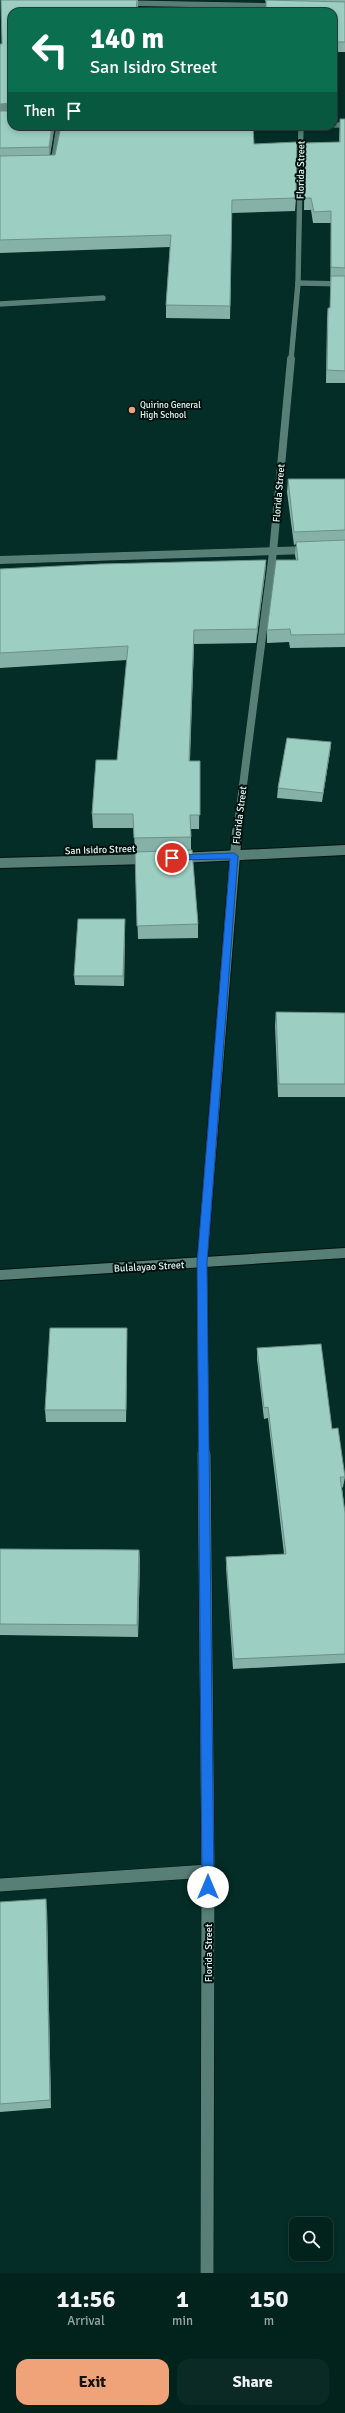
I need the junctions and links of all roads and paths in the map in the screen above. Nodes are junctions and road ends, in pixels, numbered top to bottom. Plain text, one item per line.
1 (118, 3) edge
2 (284, 6) edge
3 (58, 130) edge
4 (301, 130) edge
5 (46, 164) edge
6 (298, 283) junction
7 (345, 284) edge
8 (103, 298) dead end
9 (0, 304) edge
10 (316, 550) edge
11 (273, 552) junction
12 (0, 560) edge
13 (345, 850) edge
14 (234, 856) junction
15 (156, 858) edge
16 (172, 858) edge
17 (0, 863) edge
18 (345, 1252) edge
19 (202, 1263) junction
20 (0, 1275) edge
21 (208, 1871) junction
22 (0, 1885) edge
23 (207, 2273) edge

1 - 2 street
3 - 5 street
4 - 6 street, Florida Street
6 - 7 street
6 - 11 street, Florida Street
8 - 9 street
10 - 11 street
11 - 12 street
11 - 14 street, Florida Street
13 - 14 street
14 - 16 street
14 - 19 street, Florida Street
15 - 17 street, San Isidro Street
18 - 19 street, Bulalayao Street
19 - 20 street, Bulalayao Street
19 - 21 street, Florida Street
21 - 22 street
21 - 23 street, Florida Street

